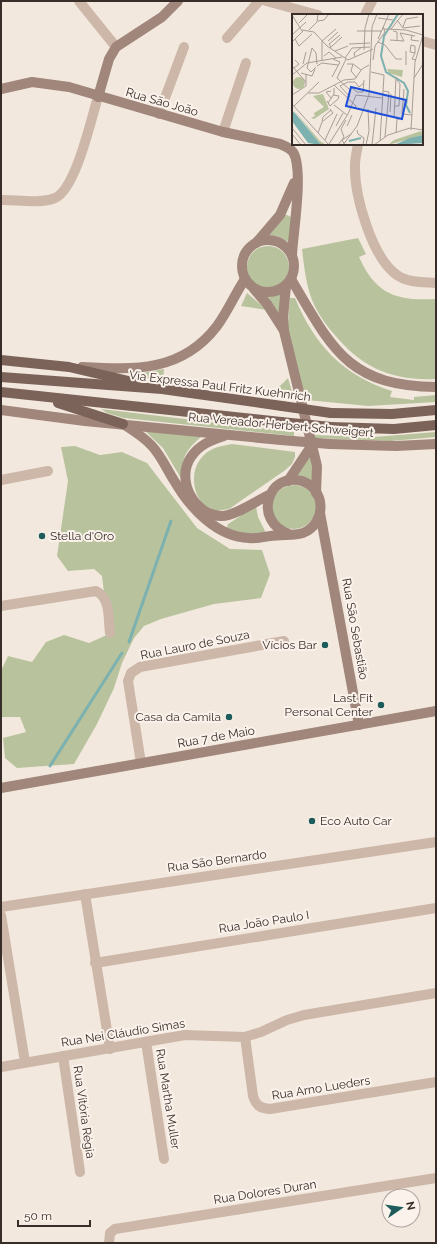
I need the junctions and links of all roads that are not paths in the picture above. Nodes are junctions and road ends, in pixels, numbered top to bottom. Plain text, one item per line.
1 (79, 1) edge
2 (178, 1) edge
3 (259, 1) edge
4 (266, 1) edge
5 (372, 1) edge
6 (314, 14) edge
7 (366, 14) edge
8 (227, 38) dead end
9 (423, 42) edge
10 (436, 45) edge
11 (116, 47) junction
12 (184, 47) dead end
13 (246, 63) dead end
14 (1, 89) edge
15 (98, 97) junction
16 (159, 114) junction
17 (223, 132) junction
18 (358, 145) edge
19 (294, 148) edge
20 (298, 174) junction
21 (3, 200) dead end
22 (256, 243) junction
23 (292, 255) junction
24 (245, 279) junction
25 (289, 282) junction
26 (436, 283) edge
27 (252, 287) junction
28 (284, 331) junction
29 (1, 360) edge
30 (69, 366) junction
31 (1, 377) edge
32 (436, 387) edge
33 (162, 389) junction
34 (1, 392) edge
35 (37, 397) junction
36 (1, 410) edge
37 (436, 410) edge
38 (123, 424) junction
39 (436, 425) edge
40 (227, 435) junction
41 (436, 444) edge
42 (312, 445) junction
43 (48, 471) dead end
44 (1, 480) edge
45 (288, 481) junction
46 (316, 493) junction
47 (269, 495) junction
48 (320, 513) junction
49 (309, 530) junction
50 (289, 534) junction
51 (326, 537) junction
52 (1, 606) edge
53 (110, 633) dead end
54 (284, 641) dead end
55 (436, 711) edge
56 (359, 725) junction
57 (140, 763) junction
58 (1, 788) edge
59 (436, 842) edge
60 (84, 894) junction
61 (1, 906) edge
62 (436, 908) edge
63 (1, 915) edge
64 (95, 963) junction
65 (436, 994) edge
66 (245, 1037) junction
67 (146, 1042) junction
68 (110, 1049) junction
69 (63, 1056) junction
70 (24, 1062) junction
71 (1, 1067) edge
72 (436, 1082) edge
73 (164, 1159) dead end
74 (80, 1172) dead end
75 (436, 1178) edge
76 (109, 1243) edge

1 - 11 street
2 - 11 street
3 - 8 street
4 - 6 street
5 - 7 street
9 - 10 street
11 - 15 street
12 - 16 street
13 - 17 street
14 - 15 street, Rua São João
15 - 16 street, Rua São João
15 - 21 street
16 - 17 street, Rua São João
17 - 19 street, Rua São João
18 - 26 street
19 - 20 street, Rua São João
20 - 22 street
20 - 23 street, Rua São João
22 - 23 street
22 - 24 street
23 - 25 street
24 - 27 street
24 - 30 street
25 - 27 street
25 - 28 street
25 - 32 street
27 - 28 street
28 - 42 street
29 - 30 main road
30 - 33 main road
31 - 33 main road, Via Expressa Paul Fritz Kuehnrich
33 - 37 main road, Via Expressa Paul Fritz Kuehnrich, bridge
34 - 35 main road
35 - 38 main road
35 - 39 main road, bridge
36 - 38 street, Rua Vereador Herbert Schweigert
38 - 40 street, Rua Vereador Herbert Schweigert
38 - 50 street
40 - 41 street, Rua Vereador Herbert Schweigert, bridge
40 - 47 street
42 - 45 street
42 - 46 street
43 - 44 street
45 - 46 street
45 - 47 street
46 - 48 street
47 - 50 street
48 - 49 street
48 - 51 street, Rua São Sebastião
49 - 50 street
49 - 51 street
51 - 56 street, Rua São Sebastião
52 - 53 street
54 - 57 street, Rua Lauro de Souza
55 - 56 street, Rua 7 de Maio
56 - 57 street, Rua 7 de Maio
57 - 58 street, Rua 7 de Maio
59 - 60 street, Rua São Bernardo
60 - 61 street, Rua São Bernardo
60 - 64 street
62 - 64 street, Rua João Paulo I
63 - 70 street
64 - 68 street
65 - 66 street, Rua Nei Cláudio Simas
66 - 67 street, Rua Nei Cláudio Simas
66 - 72 street, Rua Arno Lueders
67 - 68 street, Rua Nei Cláudio Simas
67 - 73 street, Rua Martha Muller
68 - 69 street, Rua Nei Cláudio Simas
69 - 70 street, Rua Nei Cláudio Simas
69 - 74 street, Rua Vitória Régia
70 - 71 street, Rua Nei Cláudio Simas
75 - 76 street, Rua Dolores Duran

